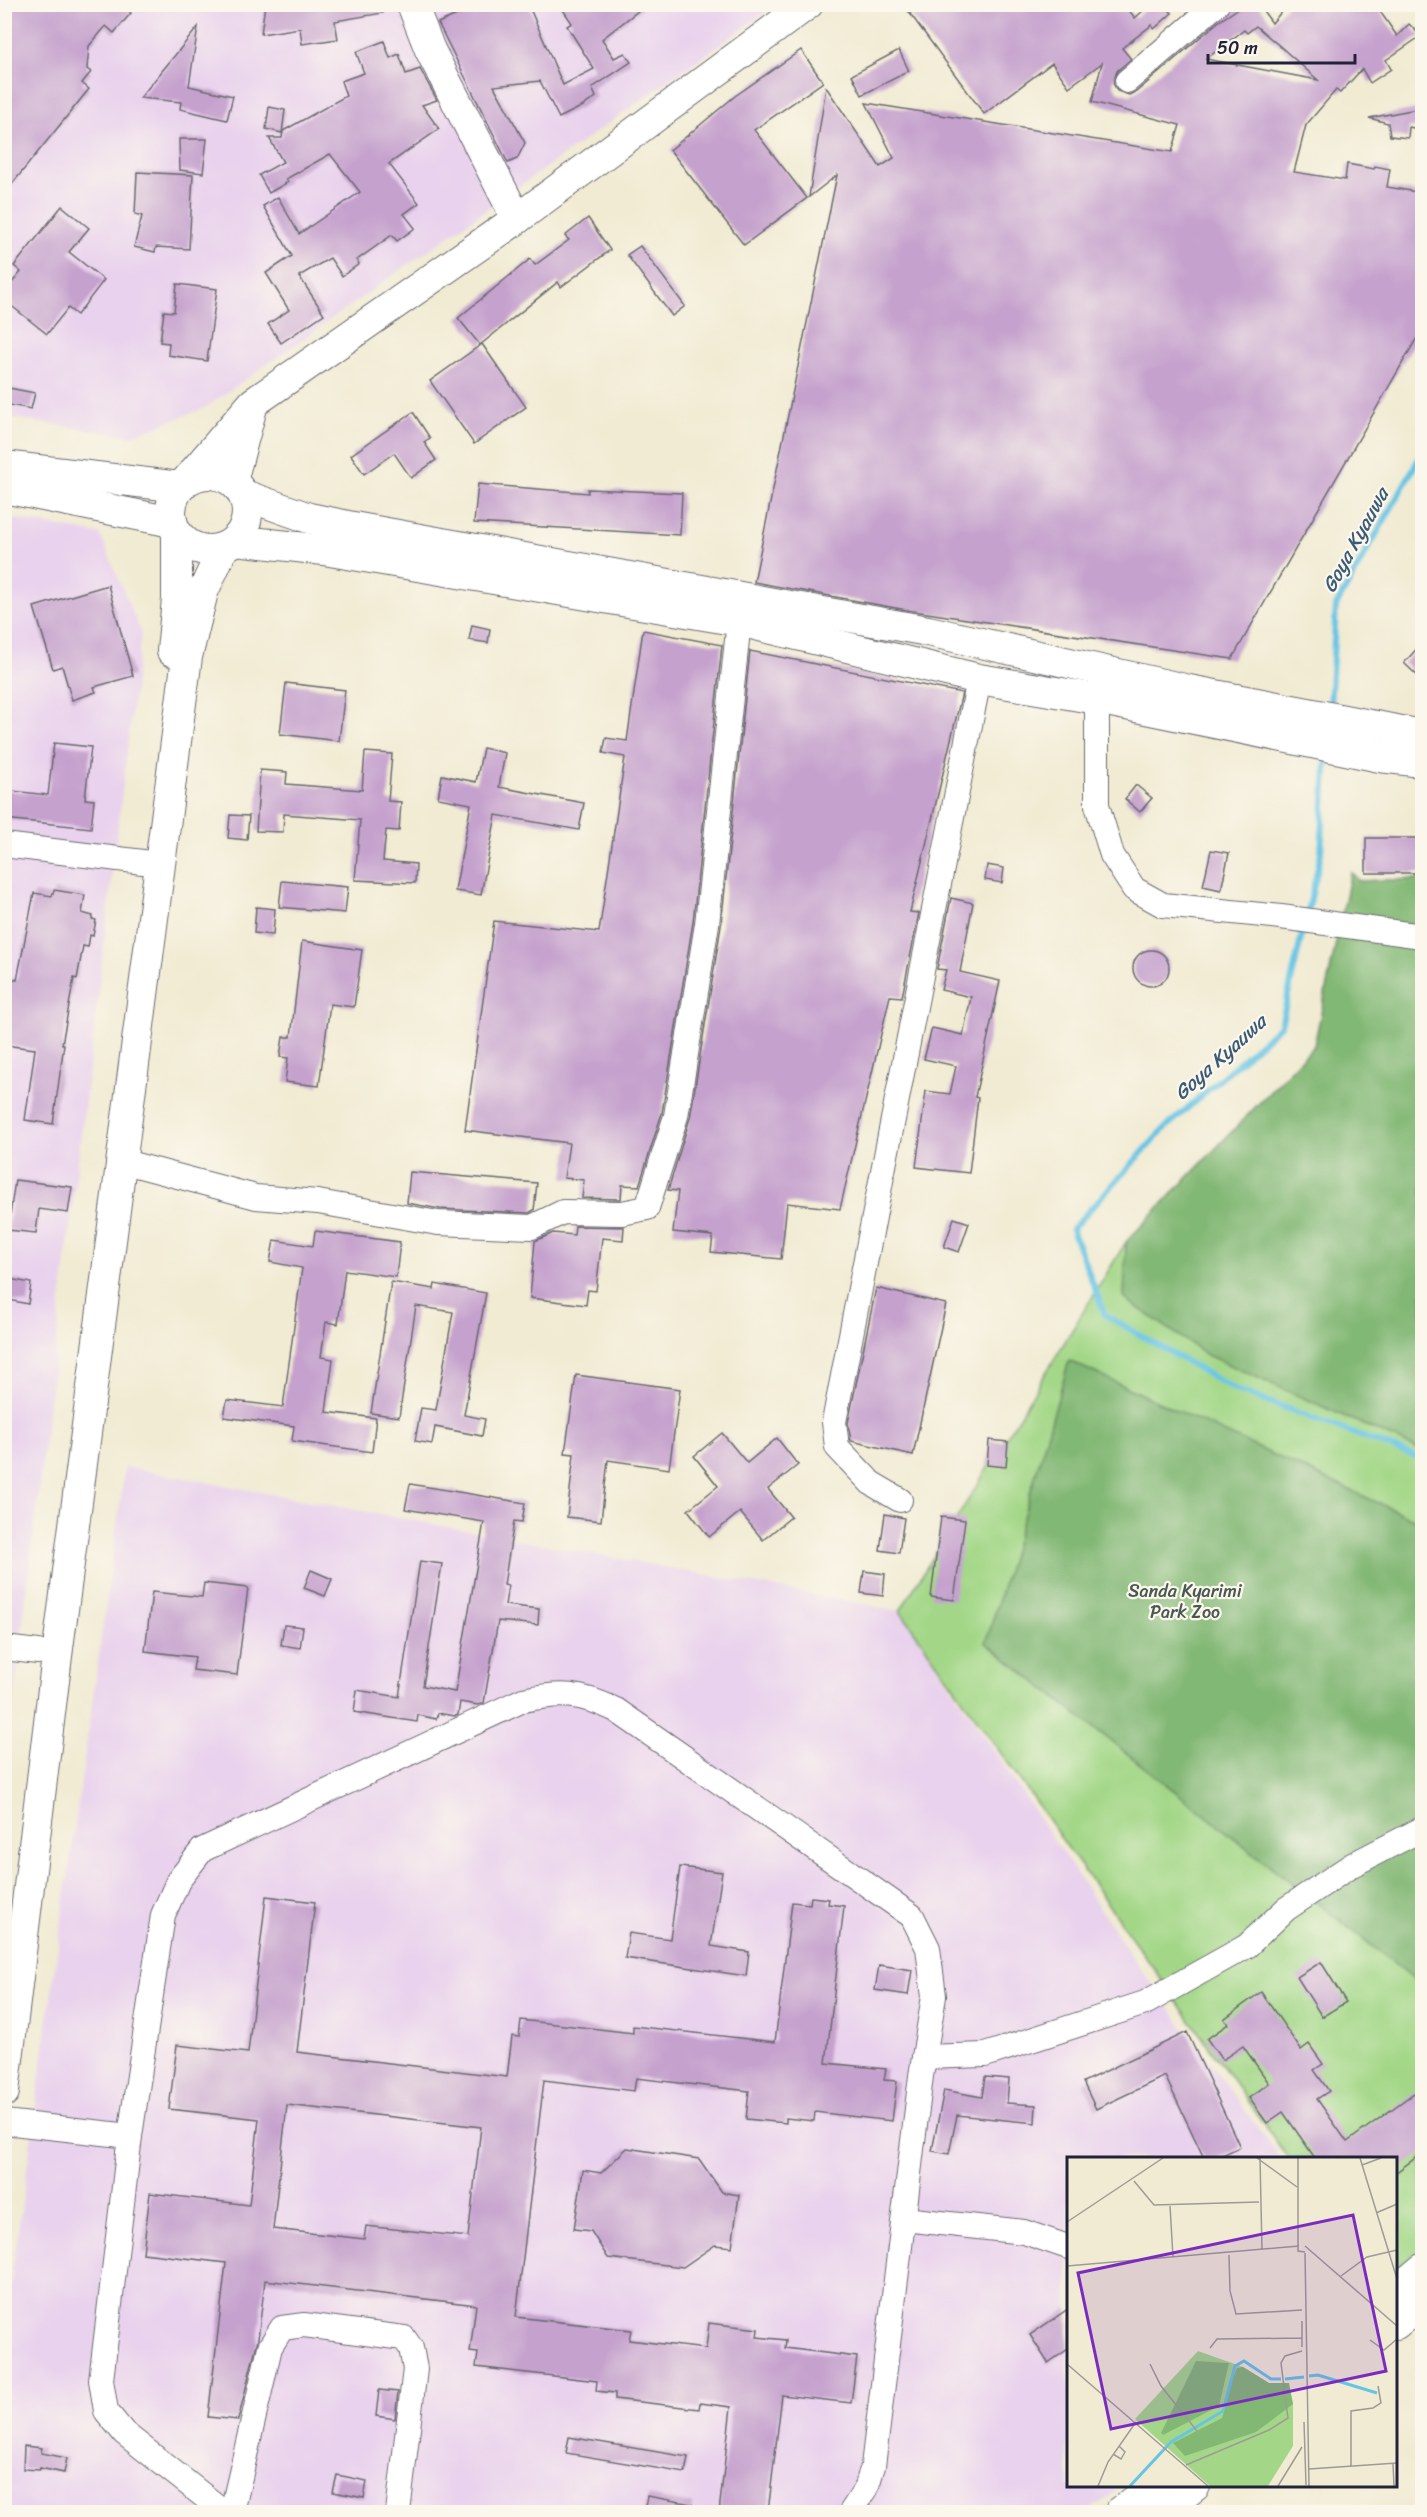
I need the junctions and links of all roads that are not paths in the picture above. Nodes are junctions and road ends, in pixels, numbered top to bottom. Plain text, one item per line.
1 (412, 4) edge
2 (808, 4) edge
3 (1217, 4) edge
4 (1127, 81) dead end
5 (517, 219) junction
6 (253, 403) junction
7 (4, 465) edge
8 (183, 484) junction
9 (4, 488) edge
10 (238, 488) junction
11 (174, 528) junction
12 (229, 544) junction
13 (739, 621) junction
14 (979, 679) junction
15 (1096, 699) junction
16 (1186, 703) junction
17 (1422, 735) edge
18 (1383, 743) junction
19 (1422, 762) edge
20 (4, 844) edge
21 (142, 862) junction
22 (1422, 936) edge
23 (121, 1161) junction
24 (900, 1500) dead end
25 (4, 1647) edge
26 (38, 1652) junction
27 (1422, 1829) edge
28 (4, 1935) edge
29 (924, 2057) junction
30 (4, 2092) edge
31 (4, 2122) edge
32 (130, 2136) junction
33 (904, 2219) junction
34 (1067, 2247) edge
35 (1414, 2289) edge
36 (1397, 2320) edge
37 (1153, 2487) edge
38 (1194, 2487) edge
39 (224, 2512) edge
40 (232, 2512) edge
41 (398, 2512) edge
42 (851, 2512) edge
43 (1120, 2512) edge
44 (1161, 2512) edge

1 - 5 main road
2 - 5 main road
3 - 4 street
5 - 6 main road
6 - 8 main road
6 - 10 main road
7 - 8 main road
8 - 10 main road
8 - 11 main road
9 - 11 main road
10 - 12 main road
10 - 16 main road
11 - 12 main road
11 - 21 main road
12 - 13 main road
12 - 23 main road
13 - 14 main road
13 - 23 street
14 - 15 main road
14 - 24 street
15 - 16 main road
15 - 22 street
16 - 18 main road
17 - 18 main road
18 - 19 main road
20 - 21 street
21 - 26 main road
23 - 30 main road
25 - 26 street
26 - 28 main road
27 - 29 street
29 - 32 street
29 - 33 street
31 - 32 street
32 - 39 street
33 - 34 street
33 - 42 street
35 - 36 main road
37 - 43 main road
38 - 44 main road
40 - 41 street

